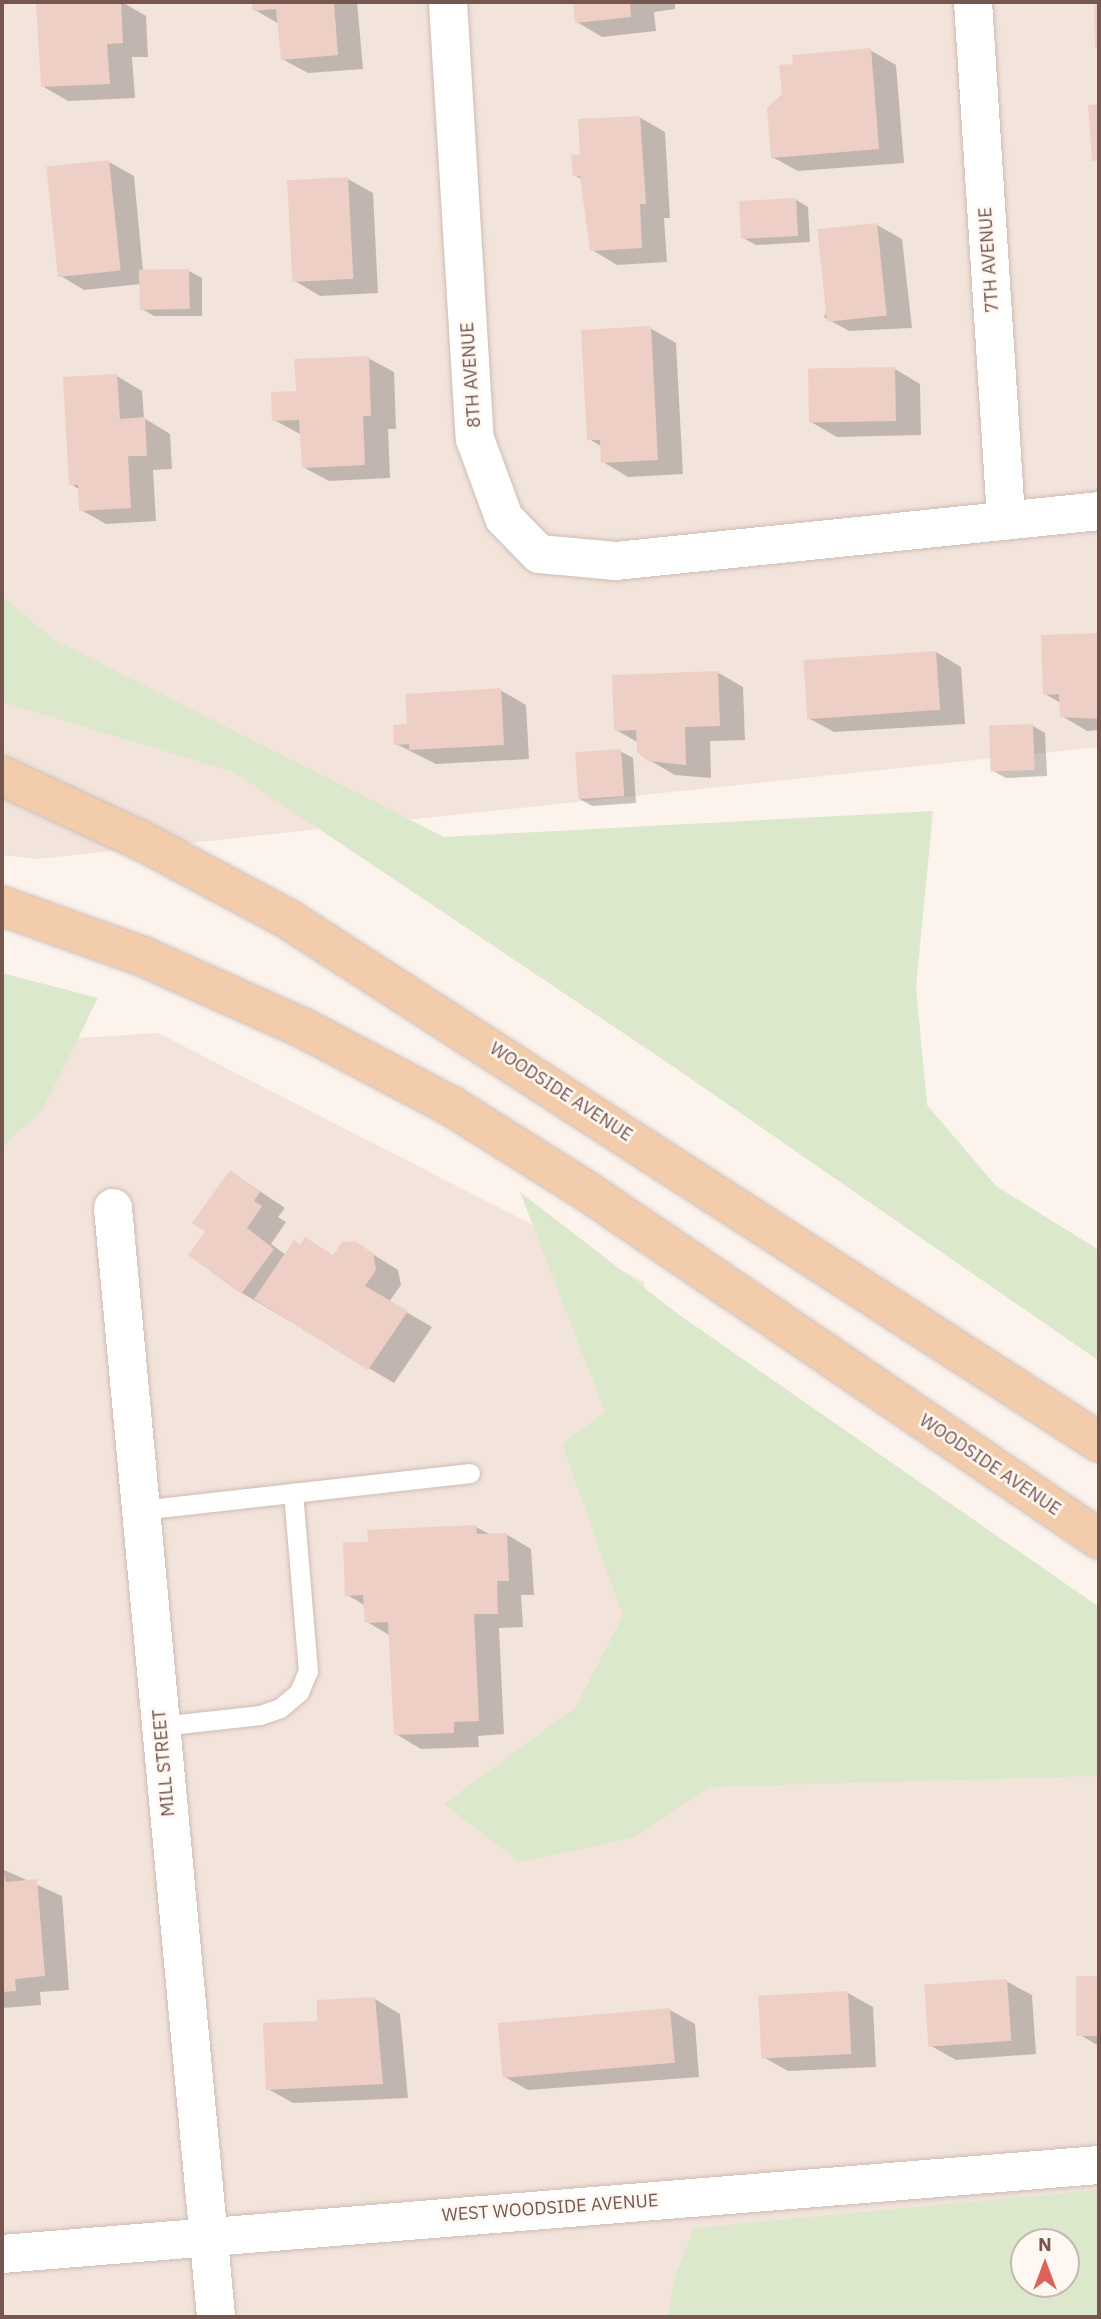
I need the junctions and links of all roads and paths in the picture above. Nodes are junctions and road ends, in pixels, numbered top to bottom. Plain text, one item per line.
1 (448, 2) edge
2 (973, 2) edge
3 (1099, 511) edge
4 (1006, 518) junction
5 (2, 776) edge
6 (2, 906) edge
7 (113, 1208) dead end
8 (1099, 1442) edge
9 (470, 1473) dead end
10 (293, 1493) junction
11 (141, 1510) junction
12 (1099, 1539) edge
13 (161, 1726) junction
14 (1099, 2165) edge
15 (209, 2234) junction
16 (2, 2254) edge
17 (216, 2317) edge

1 - 4 street, 8TH AVENUE
2 - 4 street, 7TH AVENUE
3 - 4 street, 8TH AVENUE
5 - 8 main road, WOODSIDE AVENUE
6 - 12 main road, WOODSIDE AVENUE
7 - 11 street, MILL STREET
9 - 10 lane
10 - 11 lane
10 - 13 lane
11 - 13 street, MILL STREET
13 - 15 street, MILL STREET
14 - 15 street, WEST WOODSIDE AVENUE
15 - 16 street, WEST WOODSIDE AVENUE
15 - 17 street, MILL STREET

